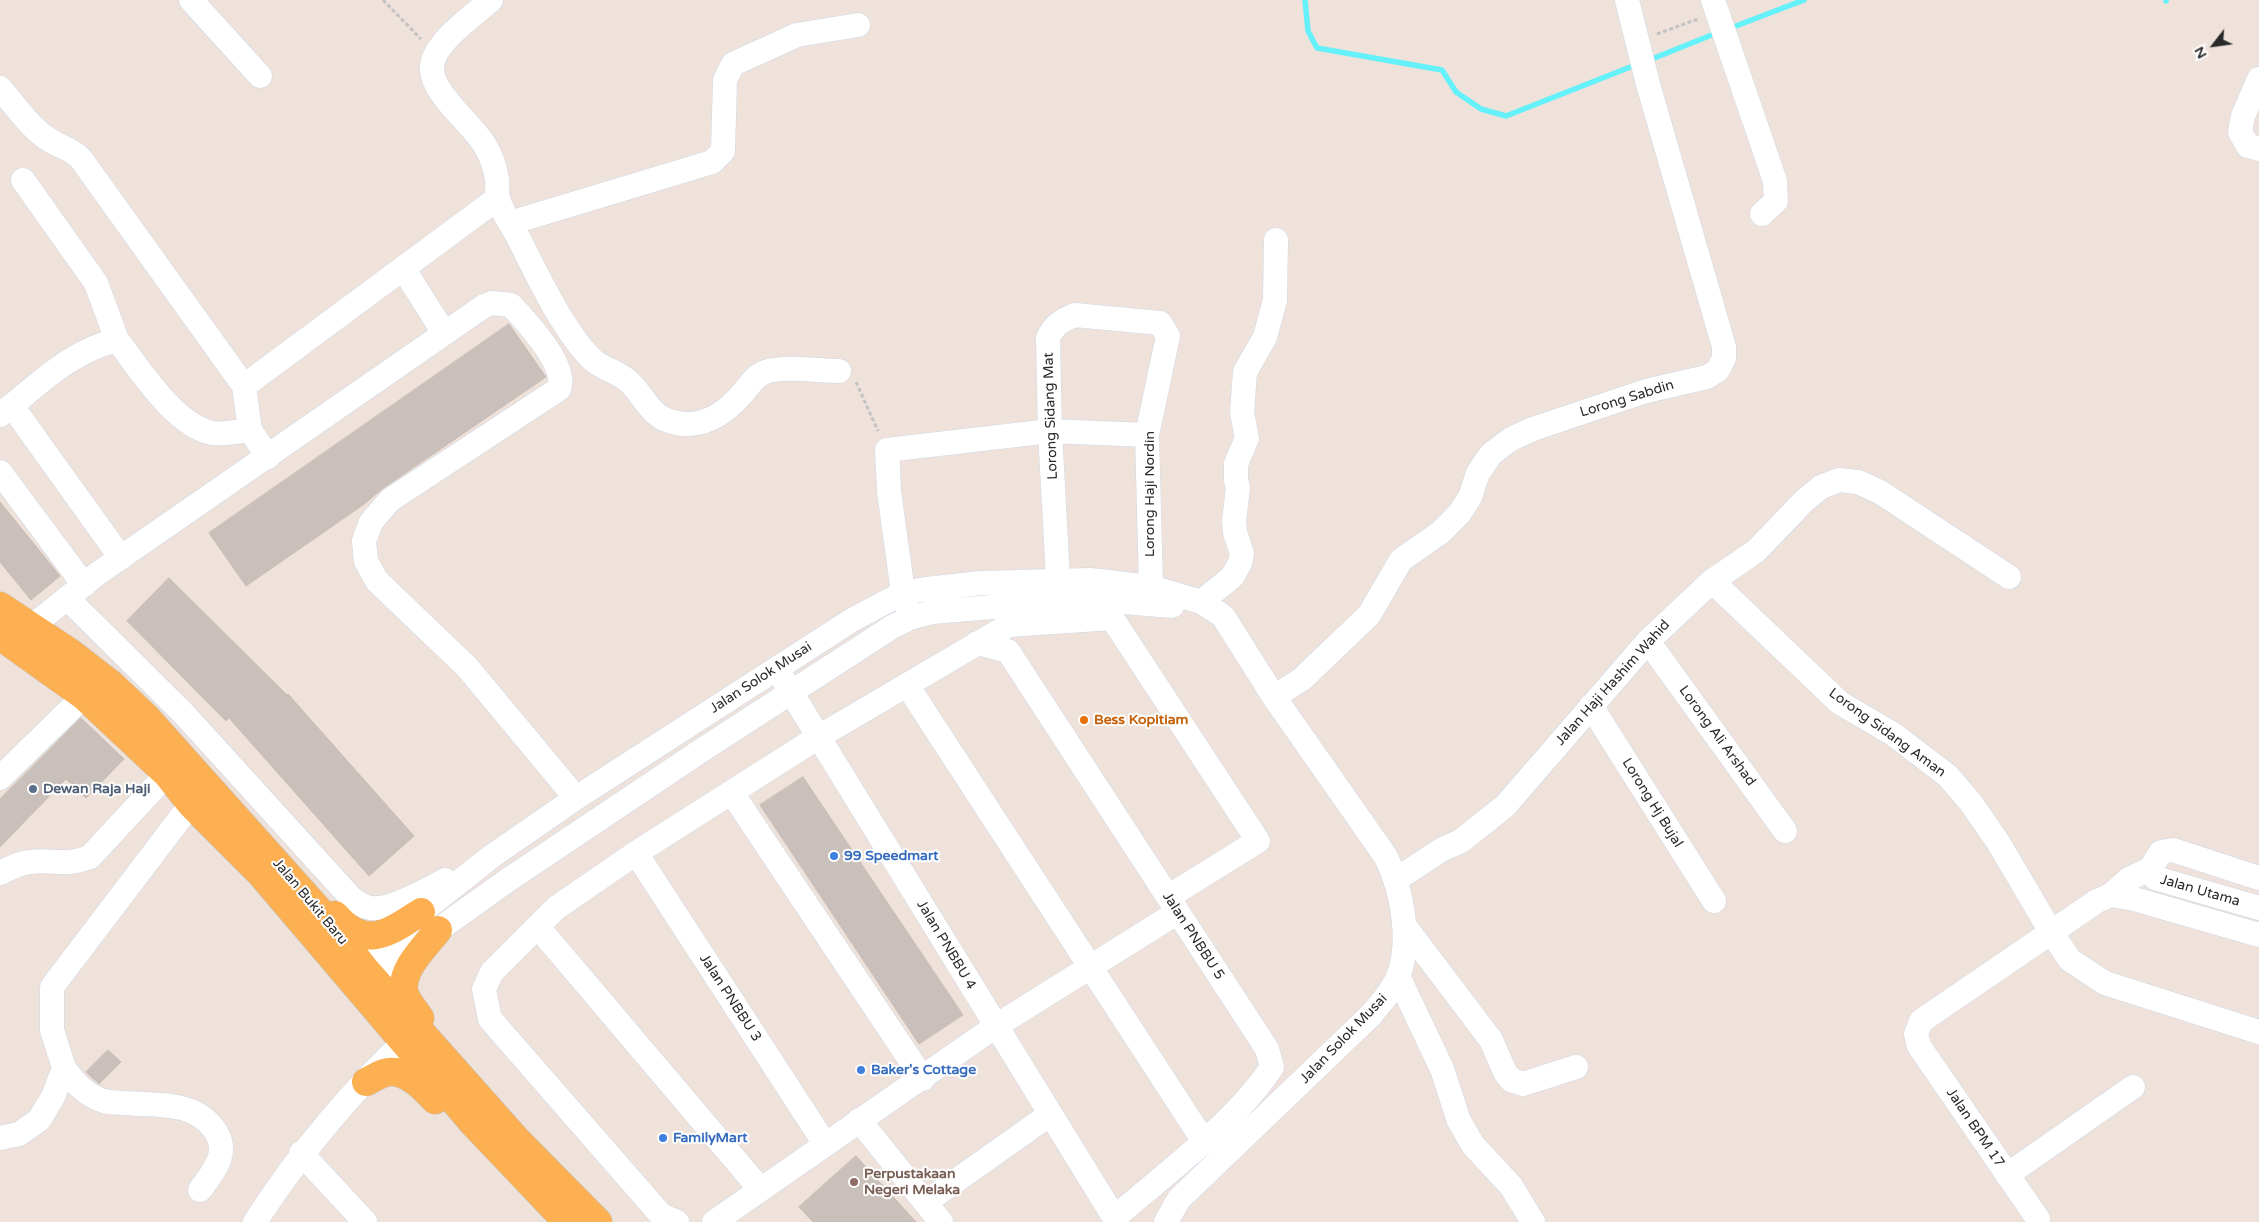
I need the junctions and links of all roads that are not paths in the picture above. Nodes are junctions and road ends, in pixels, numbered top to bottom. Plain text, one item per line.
1 (191, 0) edge
2 (490, 0) edge
3 (1627, 0) edge
4 (1715, 6) edge
5 (858, 25) dead end
6 (260, 76) dead end
7 (2259, 79) edge
8 (0, 88) edge
9 (2259, 150) edge
10 (23, 180) dead end
11 (498, 198) junction
12 (1762, 214) dead end
13 (510, 223) junction
14 (1276, 240) dead end
15 (403, 268) junction
16 (444, 333) junction
17 (117, 340) junction
18 (1168, 342) joint
19 (839, 371) road end
20 (244, 386) junction
21 (6, 411) edge
22 (250, 430) junction
23 (1050, 431) junction
24 (1147, 435) junction
25 (268, 457) junction
26 (0, 472) edge
27 (121, 558) junction
28 (2009, 577) dead end
29 (1058, 579) junction
30 (1712, 581) junction
31 (1151, 587) junction
32 (76, 592) junction
33 (903, 593) junction
34 (1201, 602) junction
35 (0, 606) edge
36 (1223, 616) junction
37 (910, 618) junction
38 (18, 638) edge
39 (1648, 641) junction
40 (977, 643) junction
41 (776, 667) junction
42 (907, 685) junction
43 (791, 692) junction
44 (84, 696) junction
45 (1274, 697) junction
46 (1591, 706) junction
47 (820, 736) junction
48 (178, 770) junction
49 (0, 778) edge
50 (732, 792) junction
51 (576, 798) junction
52 (191, 804) junction
53 (1785, 831) dead end
54 (636, 853) junction
55 (492, 856) junction
56 (2150, 869) junction
57 (0, 873) edge
58 (2259, 878) edge
59 (1397, 879) junction
60 (2111, 895) junction
61 (1714, 901) dead end
62 (1173, 905) junction
63 (2259, 908) edge
64 (430, 921) junction
65 (1404, 925) junction
66 (538, 927) junction
67 (2051, 932) junction
68 (2259, 935) edge
69 (1091, 968) junction
70 (1398, 976) junction
71 (366, 983) junction
72 (996, 1026) junction
73 (2259, 1032) edge
74 (411, 1036) junction
75 (1576, 1067) dead end
76 (64, 1068) junction
77 (922, 1079) junction
78 (366, 1082) junction
79 (2133, 1087) dead end
80 (1049, 1115) junction
81 (859, 1120) junction
82 (0, 1138) edge
83 (1204, 1140) junction
84 (825, 1144) junction
85 (302, 1153) junction
86 (2007, 1175) junction
87 (567, 1188) junction
88 (760, 1189) junction
89 (200, 1190) dead end
90 (926, 1202) junction
91 (2038, 1219) dead end
92 (1115, 1220) edge
93 (256, 1222) edge
94 (365, 1222) edge
95 (562, 1222) edge
96 (567, 1222) edge
97 (598, 1222) edge
98 (677, 1222) edge
99 (714, 1222) edge
100 (941, 1222) edge
101 (1166, 1222) edge
102 (1533, 1222) edge

1 - 6 street
2 - 11 street
3 - 45 street, Lorong Sabdin
4 - 12 street
5 - 13 street
7 - 9 street
8 - 20 street
10 - 17 street
11 - 13 street
11 - 15 street
13 - 19 street
14 - 34 street
15 - 16 street
15 - 20 street
16 - 25 street
16 - 51 street
17 - 21 street
17 - 22 street
18 - 23 street, Lorong Sidang Mat
18 - 24 street, Lorong Haji Nordin
20 - 22 street
21 - 27 street
22 - 25 street
23 - 24 street
23 - 29 street, Lorong Sidang Mat
23 - 33 street
24 - 31 street, Lorong Haji Nordin
25 - 27 street
26 - 32 street
27 - 32 street
28 - 30 street, Jalan Haji Hashim Wahid
29 - 31 street, Jalan Solok Musai
29 - 33 street, Jalan Solok Musai
30 - 39 street, Jalan Haji Hashim Wahid
30 - 67 street, Lorong Sidang Aman
31 - 34 street, Jalan Solok Musai
32 - 38 street
32 - 55 street
33 - 37 street
33 - 41 street, Jalan Solok Musai
34 - 36 street, Jalan Solok Musai
35 - 38 main road, Jalan Bukit Baru
36 - 37 street, Jalan Solok Musai
36 - 45 street, Jalan Solok Musai
37 - 43 street, Jalan Solok Musai
38 - 44 main road, Jalan Bukit Baru
38 - 48 main road, Jalan Bukit Baru
39 - 46 street, Jalan Haji Hashim Wahid
39 - 53 street, Lorong Ali Arshad
40 - 42 street
40 - 62 street, Jalan PNBBU 5
40 - 62 street
41 - 43 street, Jalan PNBBU 4
41 - 51 street, Jalan Solok Musai
42 - 47 street
42 - 69 street
43 - 47 street, Jalan PNBBU 4
43 - 64 street, Jalan Solok Musai
44 - 48 main road, Jalan Bukit Baru
44 - 49 street
45 - 59 street, Jalan Solok Musai
46 - 59 street, Jalan Haji Hashim Wahid
46 - 61 street, Lorong Hj Bujal
47 - 50 street
47 - 72 street, Jalan PNBBU 4
48 - 52 main road, Jalan Bukit Baru
48 - 57 street
48 - 64 main road
48 - 71 main road, Jalan Bukit Baru
50 - 54 street
50 - 77 street
51 - 55 street, Jalan Solok Musai
52 - 71 main road, Jalan Bukit Baru
52 - 76 street
54 - 66 street
54 - 84 street, Jalan PNBBU 3
55 - 64 street, Jalan Solok Musai
56 - 58 street, Jalan Utama
56 - 60 street
56 - 63 street, Jalan Utama
59 - 65 street, Jalan Solok Musai
60 - 67 street
60 - 68 street
62 - 69 street
62 - 83 street, Jalan PNBBU 5
64 - 71 street, Jalan Solok Musai
64 - 87 main road
65 - 70 street, Jalan Solok Musai
65 - 75 street
66 - 88 street
66 - 98 street
67 - 73 street, Lorong Sidang Aman
67 - 86 street, Jalan BPM 17
69 - 72 street
69 - 83 street
70 - 101 street, Jalan Solok Musai
70 - 102 street
71 - 74 main road, Jalan Bukit Baru
72 - 77 street
72 - 80 street, Jalan PNBBU 4
74 - 78 street
74 - 87 main road, Jalan Bukit Baru
74 - 96 main road, Jalan Bukit Baru
76 - 82 street
76 - 89 street
77 - 81 street
78 - 85 street
78 - 95 main road
79 - 86 street
80 - 90 street
80 - 92 street, Jalan PNBBU 4
81 - 84 street
81 - 90 street
83 - 92 street, Jalan PNBBU 5
84 - 88 street
85 - 93 street
85 - 94 street
86 - 91 street, Jalan BPM 17
87 - 97 main road, Jalan Bukit Baru
88 - 99 street
90 - 100 street

